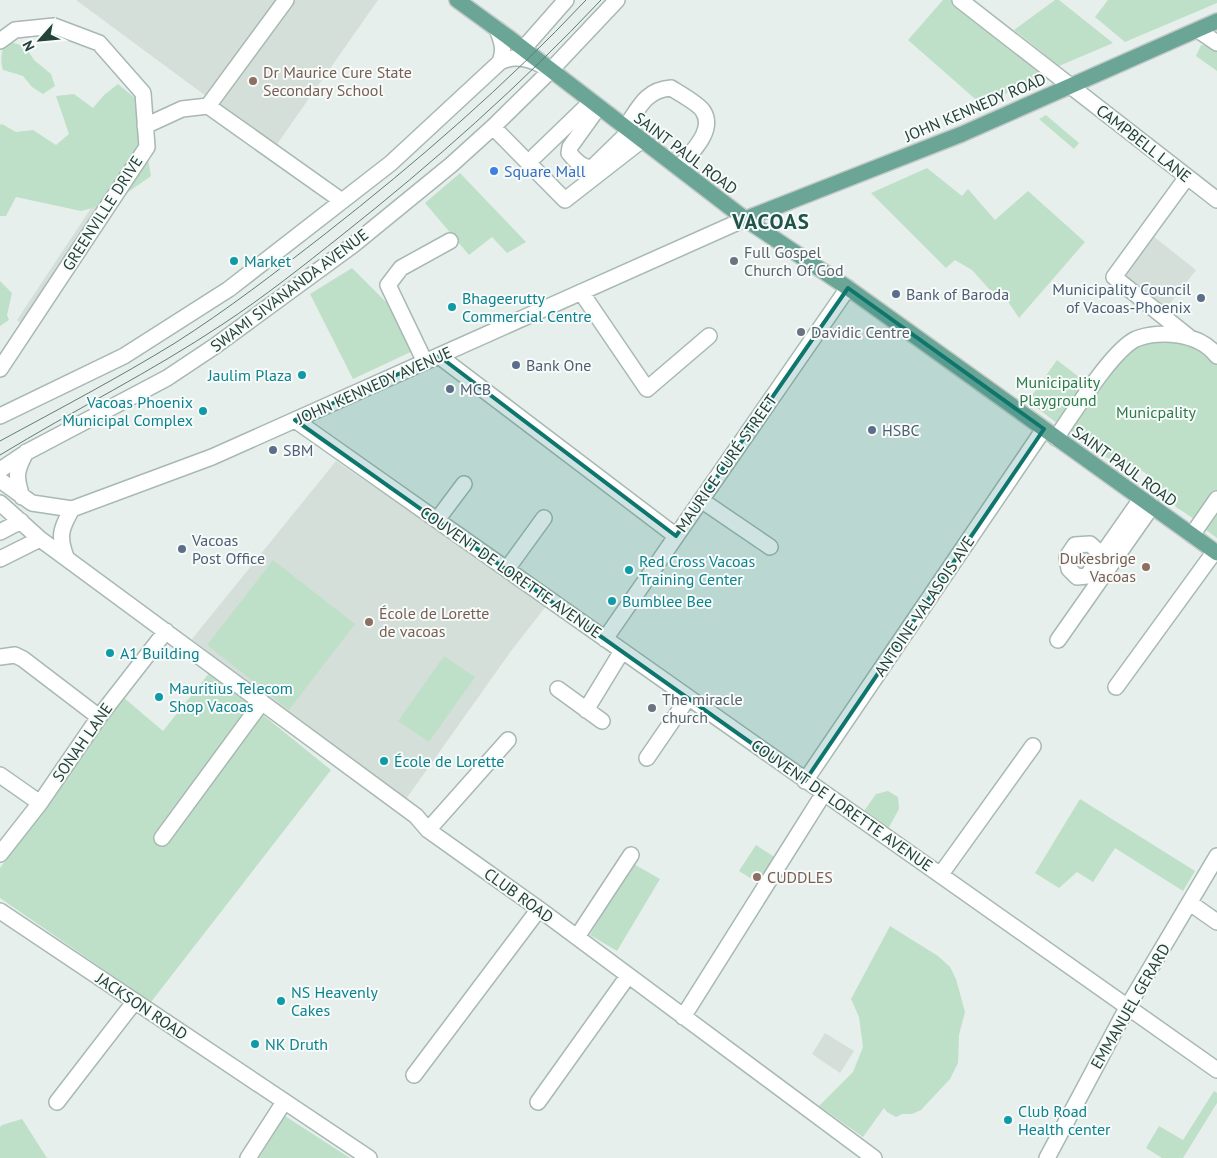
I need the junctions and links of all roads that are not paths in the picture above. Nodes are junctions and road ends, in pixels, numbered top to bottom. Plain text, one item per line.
1 (286, 0) edge
2 (457, 0) edge
3 (566, 0) edge
4 (617, 0) edge
5 (960, 0) edge
6 (1217, 21) edge
7 (497, 29) junction
8 (1198, 30) junction
9 (0, 41) edge
10 (1217, 44) edge
11 (523, 49) junction
12 (500, 62) junction
13 (550, 71) junction
14 (1070, 86) junction
15 (595, 105) junction
16 (208, 106) junction
17 (145, 126) junction
18 (493, 127) junction
19 (632, 133) junction
20 (535, 156) dead end
21 (678, 168) junction
22 (1187, 177) junction
23 (1217, 200) edge
24 (342, 201) junction
25 (744, 219) junction
26 (450, 242) dead end
27 (848, 288) junction
28 (581, 292) junction
29 (709, 336) dead end
30 (1189, 337) junction
31 (1217, 356) edge
32 (432, 359) junction
33 (0, 369) edge
34 (0, 416) edge
35 (295, 420) junction
36 (1048, 433) junction
37 (27, 452) junction
38 (0, 470) edge
39 (0, 480) edge
40 (464, 484) dead end
41 (22, 497) junction
42 (1217, 499) edge
43 (701, 500) junction
44 (0, 503) edge
45 (1146, 503) junction
46 (72, 509) junction
47 (544, 518) dead end
48 (436, 520) junction
49 (21, 521) junction
50 (0, 532) edge
51 (1192, 535) junction
52 (676, 536) junction
53 (40, 539) junction
54 (770, 547) dead end
55 (1216, 552) edge
56 (1101, 554) dead end
57 (66, 557) junction
58 (0, 559) edge
59 (507, 569) junction
60 (166, 631) junction
61 (605, 639) junction
62 (1058, 640) dead end
63 (622, 651) junction
64 (0, 657) edge
65 (1116, 687) dead end
66 (558, 689) dead end
67 (688, 698) junction
68 (262, 702) junction
69 (586, 710) junction
70 (99, 717) junction
71 (602, 721) dead end
72 (508, 740) dead end
73 (1033, 746) dead end
74 (647, 758) dead end
75 (0, 776) edge
76 (806, 781) junction
77 (824, 793) junction
78 (40, 803) junction
79 (428, 830) junction
80 (162, 838) dead end
81 (0, 854) edge
82 (631, 855) dead end
83 (1217, 856) edge
84 (941, 874) junction
85 (1190, 903) junction
86 (539, 909) junction
87 (0, 911) edge
88 (1217, 922) edge
89 (577, 937) junction
90 (628, 976) junction
91 (135, 1001) junction
92 (1128, 1006) junction
93 (683, 1016) junction
94 (1217, 1070) edge
95 (414, 1075) dead end
96 (57, 1102) dead end
97 (284, 1102) junction
98 (538, 1102) dead end
99 (248, 1158) edge
100 (369, 1158) edge
101 (874, 1158) edge
102 (1047, 1158) edge

1 - 16 street
2 - 7 main road, SAINT PAUL ROAD
3 - 11 street
4 - 13 street, SWAMI SIVANANDA AVENUE
5 - 14 street, CAMPBELL LANE
6 - 8 main road, JOHN KENNEDY ROAD
7 - 11 main road, SAINT PAUL ROAD
7 - 12 street
8 - 10 street
8 - 14 main road, JOHN KENNEDY ROAD
9 - 17 street, GREENVILLE DRIVE
11 - 13 main road, SAINT PAUL ROAD
12 - 13 street
12 - 24 street
13 - 15 main road, SAINT PAUL ROAD
13 - 18 street, SWAMI SIVANANDA AVENUE
14 - 22 street, CAMPBELL LANE
14 - 25 main road, JOHN KENNEDY ROAD
15 - 19 main road, SAINT PAUL ROAD
15 - 19 street
15 - 20 street
16 - 17 street
16 - 24 street
17 - 33 street, GREENVILLE DRIVE
18 - 19 street
18 - 37 street, SWAMI SIVANANDA AVENUE
19 - 21 main road, SAINT PAUL ROAD
19 - 21 street
21 - 25 main road, SAINT PAUL ROAD
22 - 23 street, CAMPBELL LANE
22 - 30 street
24 - 34 street
25 - 27 main road, SAINT PAUL ROAD
25 - 28 street, JOHN KENNEDY AVENUE
26 - 32 street
27 - 36 main road, SAINT PAUL ROAD
27 - 43 street, MAURICE CURÉ STREET
28 - 29 street
28 - 32 street, JOHN KENNEDY AVENUE
30 - 31 street
30 - 36 street, ANTOINE VALASOIS AVE
32 - 35 street, JOHN KENNEDY AVENUE
32 - 52 street
35 - 46 street, JOHN KENNEDY AVENUE
35 - 48 street, COUVENT DE LORETTE AVENUE
36 - 45 main road, SAINT PAUL ROAD
36 - 76 street, ANTOINE VALASOIS AVE
37 - 38 street, SWAMI SIVANANDA AVENUE
37 - 41 street
39 - 41 street, JOHN KENNEDY AVENUE
40 - 48 street
41 - 46 street, JOHN KENNEDY AVENUE
42 - 51 street
43 - 52 street, MAURICE CURÉ STREET
43 - 54 street
44 - 49 street, CLUB ROAD
45 - 51 main road, SAINT PAUL ROAD
45 - 56 street
45 - 62 street
46 - 57 street
47 - 59 street
48 - 59 street, COUVENT DE LORETTE AVENUE
49 - 50 street
49 - 53 street, CLUB ROAD
51 - 55 main road, SAINT PAUL ROAD
52 - 61 street, MAURICE CURÉ STREET
53 - 57 street, CLUB ROAD
53 - 58 street
55 - 65 street
57 - 60 street, CLUB ROAD
59 - 61 street, COUVENT DE LORETTE AVENUE
60 - 68 street, CLUB ROAD
60 - 70 street, SONAH LANE
61 - 63 street, COUVENT DE LORETTE AVENUE
63 - 67 street, COUVENT DE LORETTE AVENUE
63 - 69 street
64 - 70 street
66 - 69 street
67 - 74 street
67 - 76 street, COUVENT DE LORETTE AVENUE
68 - 79 street, CLUB ROAD
68 - 80 street
69 - 71 street
70 - 78 street, SONAH LANE
72 - 79 street
73 - 84 street
75 - 78 street
76 - 77 street, COUVENT DE LORETTE AVENUE
77 - 84 street, COUVENT DE LORETTE AVENUE
77 - 93 street
78 - 81 street, SONAH LANE
79 - 86 street, CLUB ROAD
82 - 89 street
83 - 85 street, EMMANUEL GERARD
84 - 92 street, COUVENT DE LORETTE AVENUE
85 - 88 street
85 - 92 street, EMMANUEL GERARD
86 - 89 street, CLUB ROAD
86 - 95 street
87 - 91 street, JACKSON ROAD
89 - 90 street, CLUB ROAD
90 - 93 street, CLUB ROAD
90 - 98 street
91 - 96 street
91 - 97 street, JACKSON ROAD
92 - 94 street, COUVENT DE LORETTE AVENUE
92 - 102 street, EMMANUEL GERARD
93 - 101 street, CLUB ROAD
97 - 99 street
97 - 100 street, JACKSON ROAD

